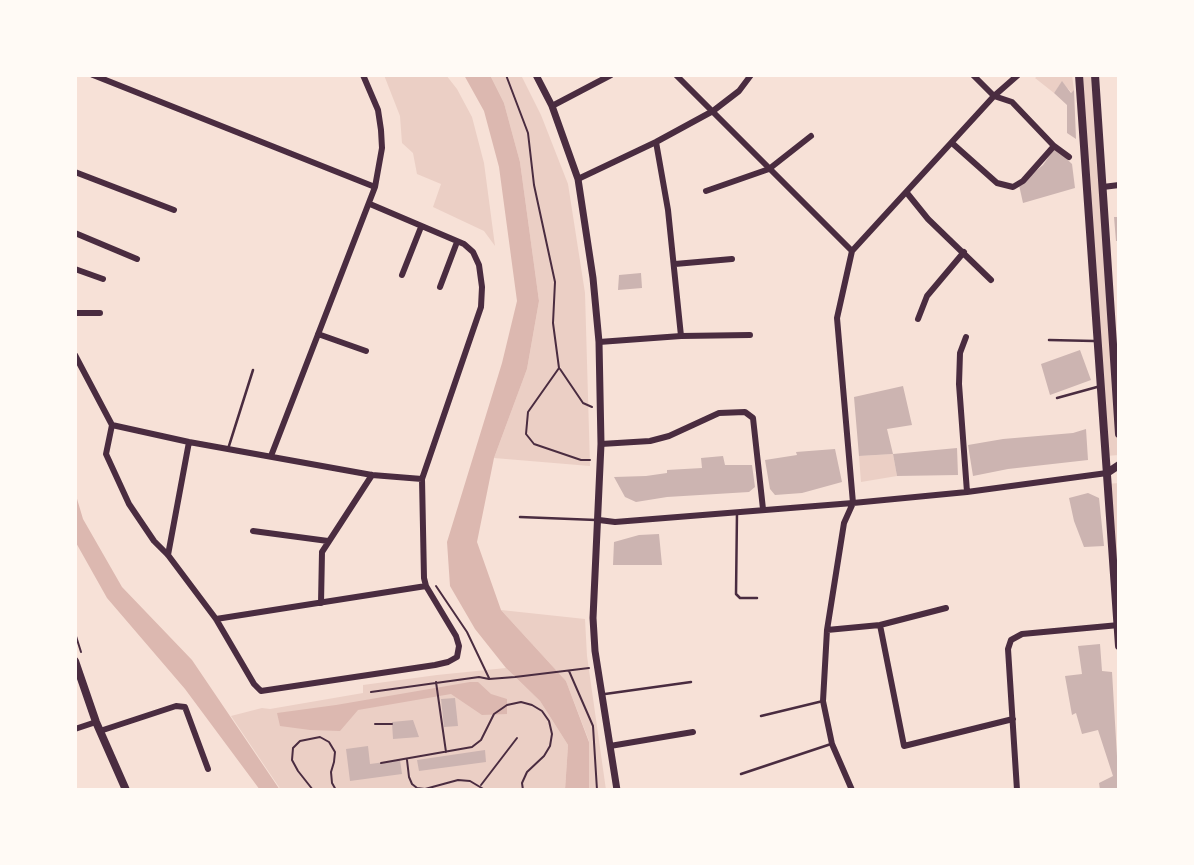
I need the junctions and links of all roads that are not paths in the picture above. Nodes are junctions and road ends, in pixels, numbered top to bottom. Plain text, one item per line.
1 (93, 75) edge
2 (363, 75) edge
3 (536, 75) edge
4 (611, 75) edge
5 (676, 75) edge
6 (751, 75) edge
7 (973, 75) edge
8 (1018, 75) edge
9 (1079, 75) edge
10 (1095, 75) edge
11 (994, 96) junction
12 (552, 106) junction
13 (713, 111) junction
14 (811, 136) dead end
15 (656, 142) junction
16 (952, 143) junction
17 (1054, 146) junction
18 (1069, 157) dead end
19 (769, 169) junction
20 (75, 172) edge
21 (578, 179) junction
22 (1119, 185) edge
23 (375, 187) junction
24 (1103, 187) junction
25 (706, 191) dead end
26 (907, 193) junction
27 (370, 204) junction
28 (174, 210) dead end
29 (421, 227) junction
30 (75, 233) edge
31 (457, 242) junction
32 (852, 251) junction
33 (964, 252) junction
34 (1107, 253) junction
35 (1091, 254) junction
36 (137, 259) dead end
37 (732, 259) dead end
38 (675, 264) junction
39 (75, 269) edge
40 (402, 275) dead end
41 (103, 279) dead end
42 (991, 280) dead end
43 (440, 286) dead end
44 (75, 313) edge
45 (100, 313) dead end
46 (918, 319) dead end
47 (318, 334) junction
48 (750, 335) dead end
49 (681, 336) junction
50 (966, 337) dead end
51 (1049, 340) dead end
52 (1097, 340) junction
53 (599, 342) junction
54 (366, 351) dead end
55 (75, 355) edge
56 (253, 370) dead end
57 (1117, 373) edge
58 (1101, 387) junction
59 (1057, 398) dead end
60 (112, 425) junction
61 (1119, 434) edge
62 (189, 442) junction
63 (601, 444) junction
64 (228, 449) junction
65 (271, 456) junction
66 (1119, 465) edge
67 (1107, 473) junction
68 (372, 475) junction
69 (1119, 476) edge
70 (422, 479) junction
71 (967, 492) junction
72 (853, 503) junction
73 (763, 509) junction
74 (737, 512) junction
75 (520, 517) dead end
76 (599, 520) junction
77 (253, 531) dead end
78 (328, 541) junction
79 (168, 555) junction
80 (426, 586) junction
81 (757, 598) dead end
82 (321, 603) junction
83 (946, 608) dead end
84 (216, 618) junction
85 (880, 625) junction
86 (1118, 625) edge
87 (827, 630) junction
88 (1119, 646) edge
89 (75, 662) edge
90 (691, 682) dead end
91 (601, 695) junction
92 (823, 701) junction
93 (761, 716) dead end
94 (1013, 719) junction
95 (98, 727) junction
96 (75, 729) edge
97 (693, 732) dead end
98 (832, 744) junction
99 (610, 746) junction
100 (208, 769) dead end
101 (741, 774) dead end
102 (126, 790) edge
103 (617, 790) edge
104 (852, 790) edge
105 (1017, 790) edge

1 - 23 street
2 - 23 street
3 - 12 street
4 - 12 street
5 - 13 street
6 - 13 street
7 - 11 street
8 - 11 street
9 - 35 main road
10 - 24 main road
11 - 16 street
11 - 17 street
12 - 21 street
13 - 15 street
13 - 19 street
14 - 19 street
15 - 21 street
15 - 38 street
16 - 17 street
16 - 26 street
17 - 18 street
19 - 25 street
19 - 32 street
20 - 28 street
21 - 53 street
22 - 24 street
23 - 27 street
24 - 34 main road
26 - 32 street
26 - 33 street
27 - 29 street
27 - 47 street
29 - 31 street
29 - 40 street
30 - 36 street
31 - 43 street
31 - 70 street
32 - 72 street
33 - 42 street
33 - 46 street
34 - 35 main road
34 - 57 main road
35 - 52 main road
37 - 38 street
38 - 49 street
39 - 41 street
44 - 45 street
47 - 54 street
47 - 65 street
48 - 49 street
49 - 53 street
50 - 71 street
51 - 52 lane
52 - 58 main road
53 - 63 street
55 - 60 street
56 - 64 lane
57 - 61 main road
58 - 59 lane
58 - 67 main road
60 - 62 street
60 - 79 street
62 - 64 street
62 - 79 street
63 - 73 street
63 - 76 street
64 - 65 street
65 - 68 street
66 - 67 main road
67 - 69 main road
67 - 71 street
67 - 86 main road
68 - 70 street
68 - 78 street
70 - 80 street
71 - 72 street
72 - 73 street
72 - 87 street
73 - 74 street
74 - 76 street
74 - 81 lane
75 - 76 lane
76 - 91 street
77 - 78 street
78 - 82 street
79 - 84 street
80 - 82 street
80 - 84 street
82 - 84 street
83 - 85 street
85 - 87 street
85 - 94 street
86 - 88 main road
86 - 94 street
87 - 92 street
89 - 95 main road
90 - 91 lane
91 - 99 street
92 - 93 lane
92 - 98 street
94 - 105 street
95 - 96 street
95 - 100 street
95 - 102 main road
97 - 99 street
98 - 101 lane
98 - 104 street
99 - 103 street

